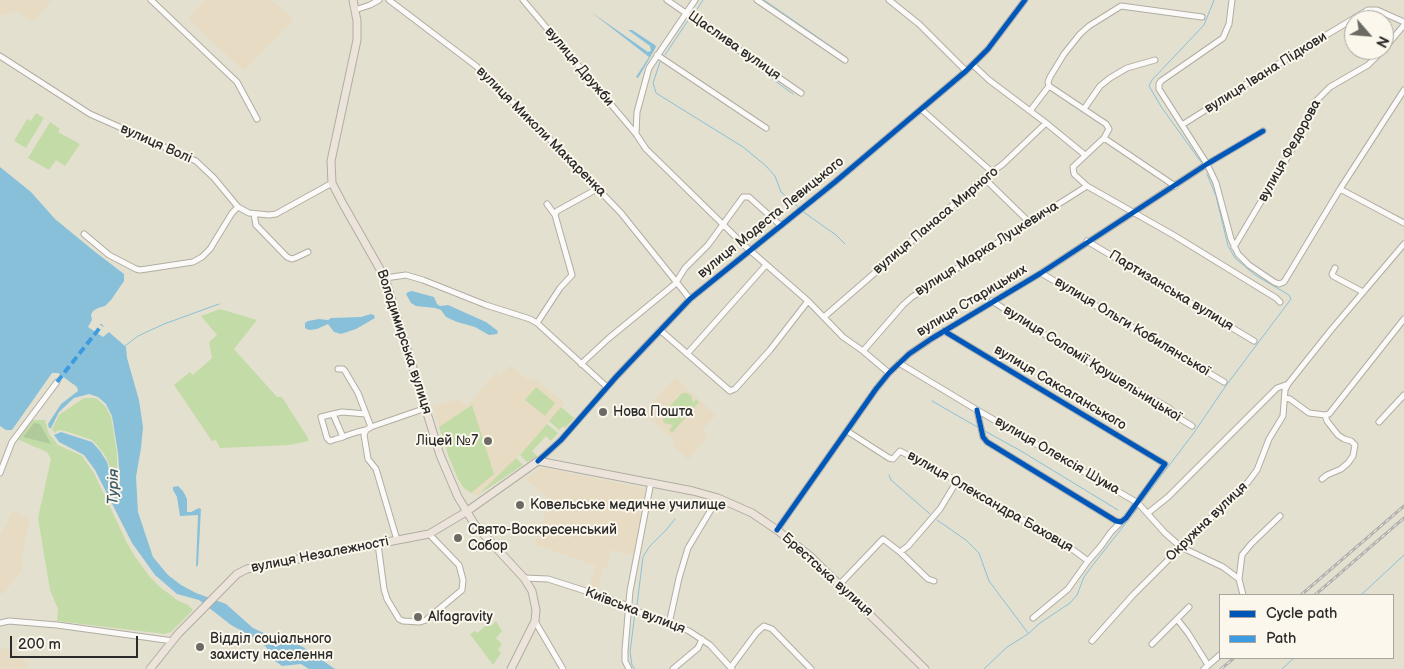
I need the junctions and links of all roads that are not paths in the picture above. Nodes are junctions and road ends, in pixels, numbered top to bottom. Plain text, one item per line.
1 (151, 0) edge
2 (353, 0) edge
3 (379, 0) edge
4 (390, 0) edge
5 (523, 0) edge
6 (667, 0) edge
7 (695, 0) edge
8 (757, 0) edge
9 (889, 0) edge
10 (1025, 0) edge
11 (1232, 0) edge
12 (1121, 3) edge
13 (355, 10) junction
14 (686, 13) junction
15 (1202, 17) dead end
16 (1404, 23) edge
17 (1394, 36) edge
18 (657, 55) junction
19 (0, 56) edge
20 (845, 60) dead end
21 (1155, 60) dead end
22 (1373, 60) edge
23 (973, 65) junction
24 (966, 71) junction
25 (1049, 86) junction
26 (1404, 90) edge
27 (801, 93) dead end
28 (921, 109) junction
29 (1084, 109) junction
30 (1030, 111) junction
31 (257, 119) dead end
32 (1046, 123) junction
33 (1182, 125) junction
34 (766, 128) dead end
35 (1263, 131) dead end
36 (636, 134) junction
37 (1104, 138) junction
38 (1084, 155) junction
39 (1208, 164) junction
40 (992, 172) junction
41 (984, 178) junction
42 (332, 183) junction
43 (1088, 186) junction
44 (1175, 186) junction
45 (597, 189) junction
46 (1340, 189) junction
47 (547, 204) dead end
48 (238, 207) junction
49 (1135, 212) junction
50 (254, 214) junction
51 (555, 215) junction
52 (1030, 222) junction
53 (1404, 223) edge
54 (724, 225) junction
55 (780, 226) junction
56 (84, 234) dead end
57 (1088, 242) junction
58 (1404, 244) edge
59 (1234, 247) junction
60 (750, 250) junction
61 (308, 252) dead end
62 (766, 265) junction
63 (1335, 268) dead end
64 (1041, 273) junction
65 (385, 278) junction
66 (676, 282) junction
67 (1363, 292) junction
68 (690, 299) junction
69 (808, 301) junction
70 (992, 301) junction
71 (1280, 302) dead end
72 (824, 317) junction
73 (1404, 319) edge
74 (537, 323) junction
75 (1402, 326) edge
76 (660, 330) junction
77 (944, 331) junction
78 (1254, 341) dead end
79 (863, 350) junction
80 (687, 354) junction
81 (899, 363) junction
82 (581, 364) junction
83 (338, 369) dead end
84 (890, 373) junction
85 (57, 382) dead end
86 (1224, 382) dead end
87 (1288, 384) junction
88 (607, 387) junction
89 (1404, 395) edge
90 (1285, 398) junction
91 (426, 408) junction
92 (977, 410) junction
93 (333, 414) junction
94 (366, 414) junction
95 (1325, 415) junction
96 (1379, 422) dead end
97 (1192, 426) dead end
98 (368, 428) junction
99 (847, 431) junction
100 (343, 437) junction
101 (538, 461) junction
102 (0, 473) edge
103 (1322, 479) dead end
104 (957, 481) junction
105 (652, 482) junction
106 (718, 498) junction
107 (1138, 503) junction
108 (466, 512) junction
109 (1148, 513) junction
110 (1280, 516) dead end
111 (1121, 522) junction
112 (777, 530) junction
113 (429, 534) junction
114 (397, 540) junction
115 (378, 544) junction
116 (1181, 546) junction
117 (900, 552) junction
118 (1088, 561) junction
119 (524, 578) junction
120 (1239, 579) junction
121 (934, 581) dead end
122 (840, 584) junction
123 (1243, 594) edge
124 (629, 606) junction
125 (1189, 607) dead end
126 (1033, 618) dead end
127 (1177, 619) junction
128 (0, 622) edge
129 (534, 622) junction
130 (669, 624) junction
131 (702, 639) junction
132 (173, 641) junction
133 (1092, 641) dead end
134 (1152, 644) dead end
135 (1219, 656) edge
136 (1206, 667) edge
137 (732, 668) edge
138 (150, 669) edge
139 (511, 669) edge
140 (563, 669) edge
141 (629, 669) edge
142 (673, 669) edge
143 (811, 669) edge
144 (926, 669) edge

1 - 31 street
2 - 13 main road, Володимирська вулиця
3 - 13 street
4 - 45 street, вулиця Миколи Макаренка
5 - 36 street, вулиця Дружби
6 - 14 street, Щаслива вулиця
7 - 14 street
8 - 20 street
9 - 24 street
10 - 23 street, вулиця Модеста Левицького
11 - 33 street
12 - 15 street
12 - 25 street
13 - 42 main road, Володимирська вулиця
14 - 18 street
14 - 27 street, Щаслива вулиця
16 - 17 street, вулиця Федорова
16 - 33 street, вулиця Івана Підкови
18 - 34 street
18 - 36 street
19 - 48 street, вулиця Волі
21 - 29 street
22 - 59 street, вулиця Федорова
23 - 24 street, вулиця Модеста Левицького
23 - 30 street
24 - 28 street, вулиця Модеста Левицького
25 - 29 street
25 - 30 street
26 - 46 street
28 - 40 street
28 - 55 street, вулиця Модеста Левицького
29 - 37 street
30 - 32 street
32 - 38 street
32 - 40 street, вулиця Панаса Мирного
33 - 39 street
35 - 39 street
36 - 54 street, вулиця Дружби
37 - 38 street
37 - 44 street
38 - 43 street
39 - 44 street, вулиця Старицьких
39 - 59 street
40 - 41 street, вулиця Панаса Мирного
41 - 52 street
41 - 72 street, вулиця Панаса Мирного
42 - 50 street, вулиця Волі
42 - 65 main road, Володимирська вулиця
43 - 49 street
43 - 52 street, вулиця Марка Луцкевича
44 - 49 street, вулиця Старицьких
45 - 51 street
45 - 66 street, вулиця Миколи Макаренка
46 - 53 street
46 - 59 street
47 - 51 street
48 - 50 street, вулиця Волі
48 - 56 street
49 - 57 street, вулиця Старицьких
49 - 71 street
50 - 61 street
51 - 74 street
52 - 79 street, вулиця Марка Луцкевича
54 - 55 street
54 - 60 street, вулиця Дружби
54 - 66 street
55 - 60 street, вулиця Модеста Левицького
57 - 64 street, вулиця Старицьких
57 - 78 street, Партизанська вулиця
58 - 67 street, Окружна вулиця
60 - 62 street, вулиця Дружби
60 - 68 street, вулиця Модеста Левицького
62 - 69 street, вулиця Дружби
62 - 80 street
63 - 67 street
64 - 70 street, вулиця Старицьких
64 - 86 street, вулиця Ольги Кобилянської
65 - 74 street
65 - 91 main road, Володимирська вулиця
66 - 68 street, вулиця Миколи Макаренка
66 - 82 street
67 - 87 street, Окружна вулиця
68 - 76 street, вулиця Модеста Левицького
69 - 72 street, вулиця Дружби
69 - 80 street
70 - 77 street, вулиця Старицьких
70 - 97 street, вулиця Соломії Крушельницької
72 - 79 street, вулиця Дружби
73 - 75 street
74 - 82 street
75 - 95 street
76 - 80 street
76 - 88 street, вулиця Модеста Левицького
77 - 81 street, вулиця Старицьких
77 - 107 street, вулиця Саксаганського
79 - 84 street
81 - 84 street, вулиця Старицьких
81 - 92 street, вулиця Олексія Шума
82 - 88 street
83 - 94 street
84 - 99 street, вулиця Старицьких
85 - 102 street
87 - 90 street, Окружна вулиця
87 - 109 street, Окружна вулиця
88 - 101 street, вулиця Модеста Левицького
89 - 96 street
90 - 95 street
90 - 116 street, Окружна вулиця
91 - 98 street
91 - 108 main road, Володимирська вулиця
92 - 107 street, вулиця Олексія Шума
92 - 111 street
93 - 94 street
93 - 100 street
93 - 100 street
94 - 98 street
95 - 103 street
98 - 100 street
98 - 114 street
99 - 104 street, вулиця Олександра Баховця
99 - 112 street, вулиця Старицьких
101 - 105 main road, Брестська вулиця
101 - 108 main road
104 - 117 street
104 - 118 street, вулиця Олександра Баховця
105 - 106 main road, Брестська вулиця
105 - 124 street
106 - 112 main road, Брестська вулиця
106 - 130 street
107 - 109 street, вулиця Олексія Шума
107 - 111 street
108 - 113 main road, вулиця Незалежності
108 - 119 main road, Володимирська вулиця
109 - 116 street, вулиця Олексія Шума
110 - 120 street
111 - 118 street
112 - 122 main road, Брестська вулиця
113 - 114 main road, вулиця Незалежності
113 - 115 street
114 - 115 main road, вулиця Незалежності
115 - 132 main road, вулиця Незалежності
116 - 120 street, вулиця Олексія Шума
116 - 133 street, Окружна вулиця
117 - 121 street
117 - 122 street
118 - 126 street, вулиця Олександра Баховця
119 - 124 street, Київська вулиця
119 - 129 main road, Володимирська вулиця
120 - 123 street
122 - 144 main road, Брестська вулиця
124 - 130 street, Київська вулиця
124 - 141 street
125 - 127 street
127 - 134 street
127 - 136 street
128 - 132 street
129 - 139 main road
129 - 140 street
130 - 131 street, Київська вулиця
131 - 137 street, Київська вулиця
131 - 142 street
132 - 138 main road, вулиця Незалежності
135 - 136 street
137 - 143 street

